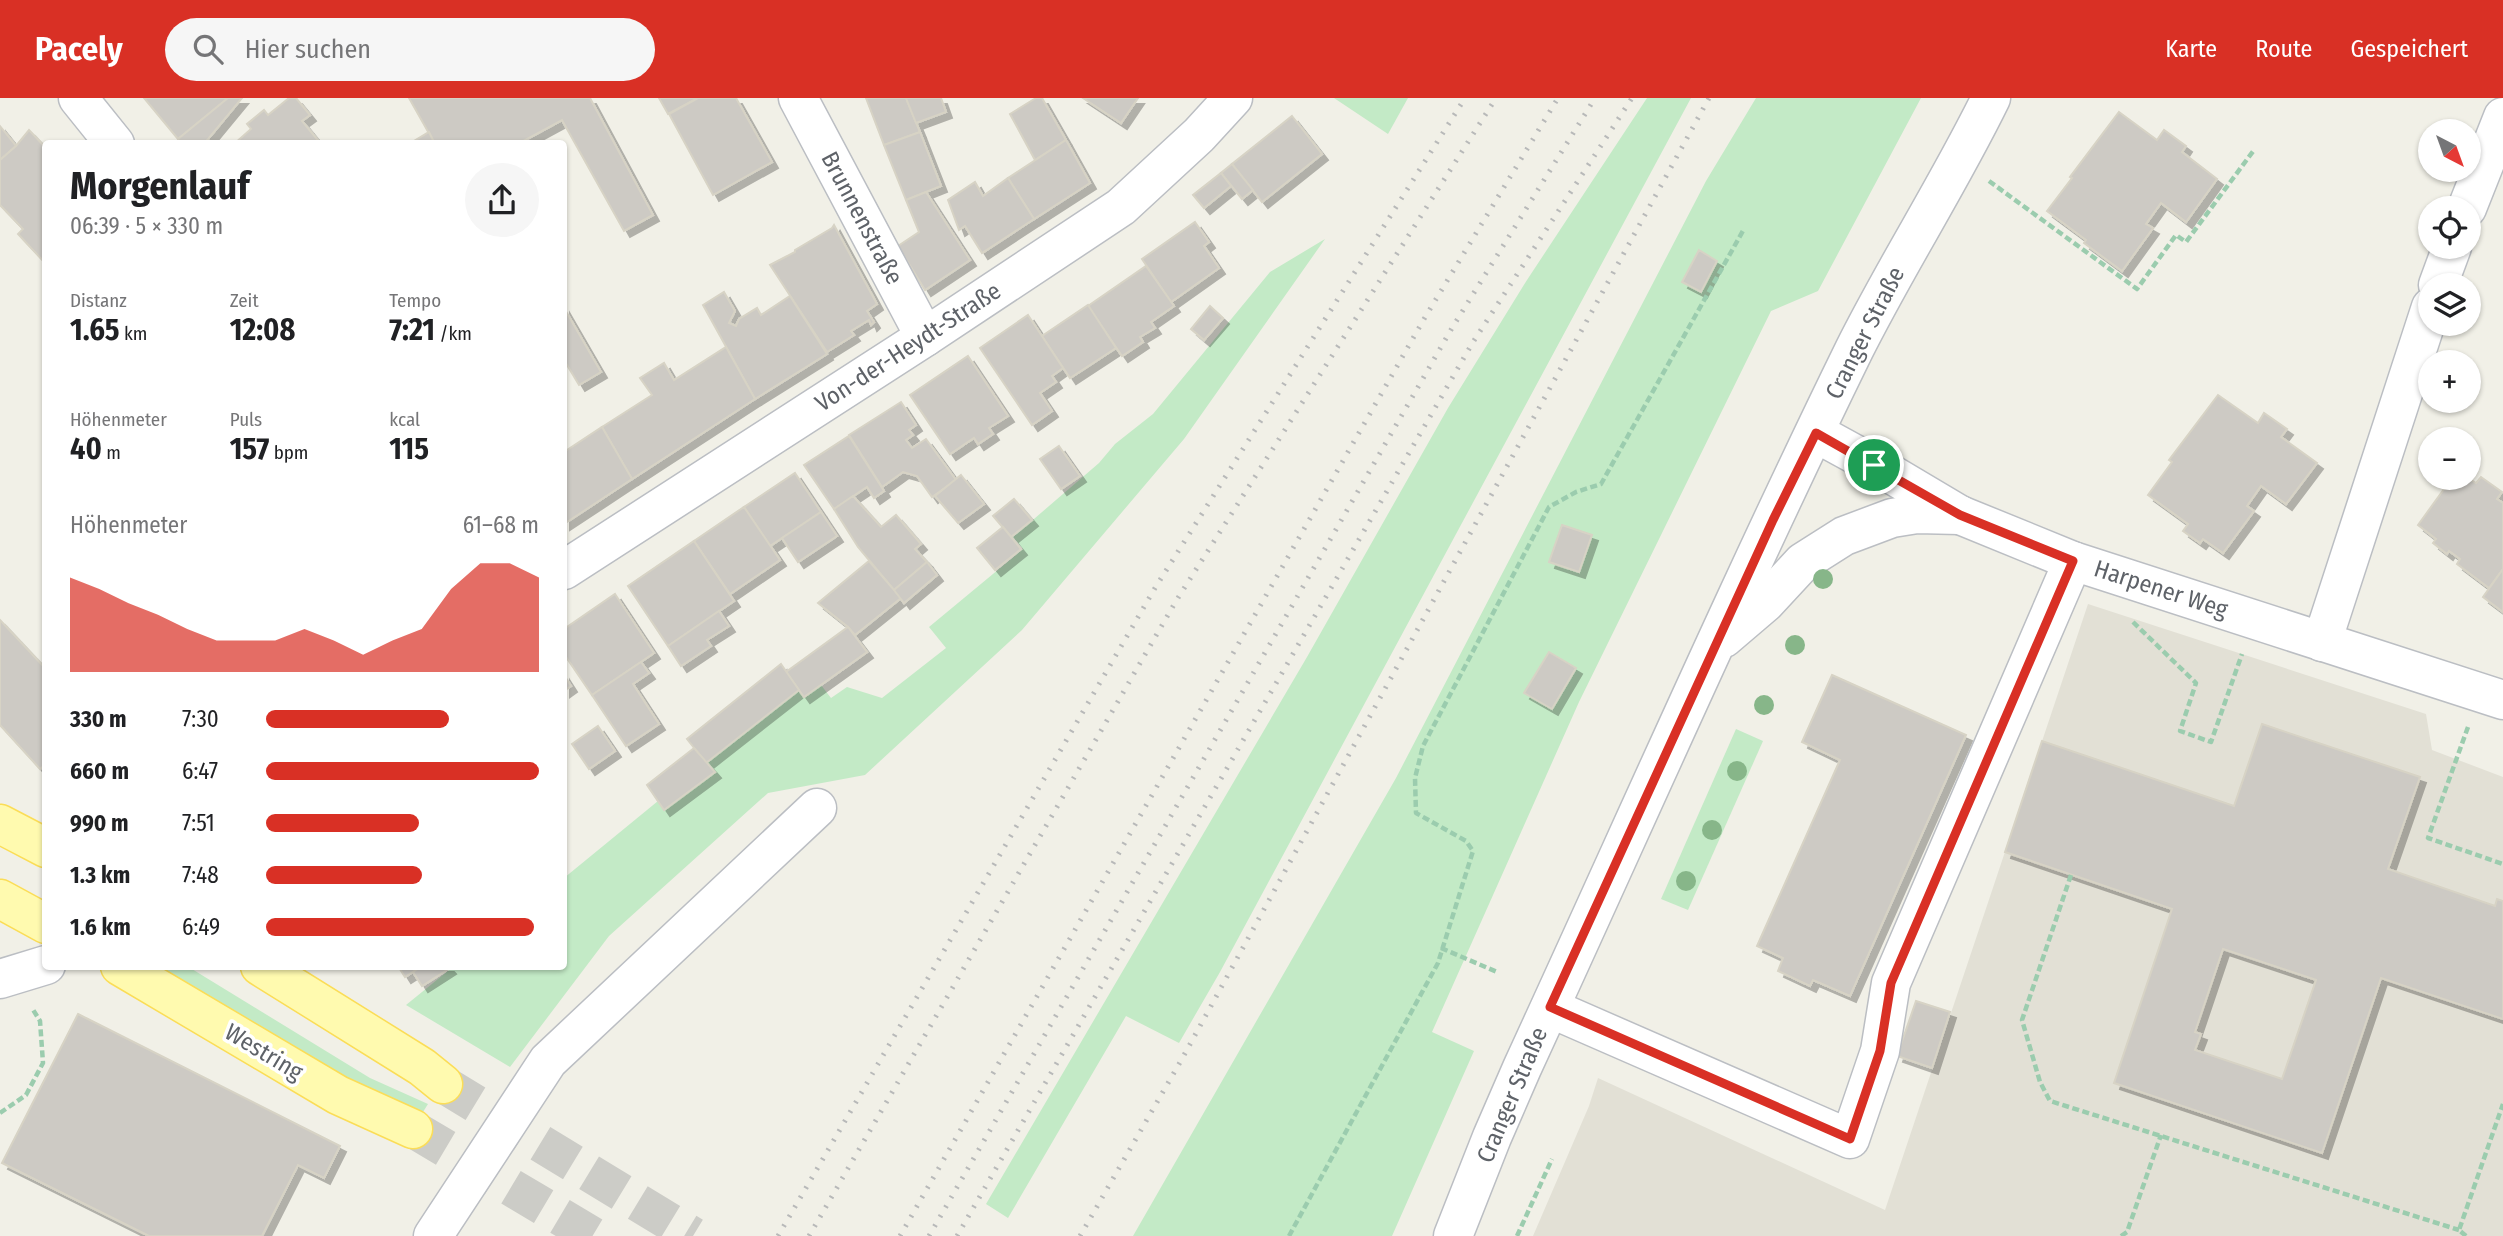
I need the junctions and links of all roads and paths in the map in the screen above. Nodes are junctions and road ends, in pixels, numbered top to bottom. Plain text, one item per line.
1 (78, 98) edge
2 (798, 98) edge
3 (1233, 98) edge
4 (1991, 98) edge
5 (2503, 117) edge
6 (112, 140) edge
7 (2254, 150) dead end
8 (1960, 159) junction
9 (2472, 196) edge
10 (1744, 229) dead end
11 (2422, 336) edge
12 (925, 337) junction
13 (1816, 433) junction
14 (1960, 515) junction
15 (2073, 561) junction
16 (567, 568) edge
17 (2144, 584) junction
18 (2322, 642) junction
19 (1715, 647) junction
20 (2230, 688) dead end
21 (2503, 700) edge
22 (2454, 766) dead end
23 (817, 808) dead end
24 (0, 824) edge
25 (42, 846) edge
26 (2503, 864) edge
27 (2071, 874) dead end
28 (1441, 948) junction
29 (127, 970) edge
30 (266, 970) edge
31 (1497, 972) dead end
32 (19, 973) edge
33 (1550, 1007) junction
34 (443, 1084) tunnel mouth
35 (2503, 1104) edge
36 (0, 1113) edge
37 (413, 1129) tunnel mouth
38 (2161, 1135) junction
39 (1552, 1159) dead end
40 (2459, 1230) junction
41 (1456, 1232) edge
42 (433, 1236) edge
43 (1289, 1236) edge
44 (1517, 1236) edge
45 (2121, 1236) edge
46 (2466, 1236) edge

1 - 6 street
2 - 12 street, Brunnenstraße
3 - 12 street, Von-der-Heydt-Straße
4 - 8 street, Cranger Straße
5 - 9 street
7 - 8 path
8 - 13 street, Cranger Straße
10 - 28 path
11 - 18 street
12 - 16 street, Von-der-Heydt-Straße
13 - 14 street, Harpener Weg
13 - 19 street, Cranger Straße
14 - 15 street, Harpener Weg
14 - 19 street
15 - 17 street, Harpener Weg
15 - 33 street
17 - 18 street, Harpener Weg
17 - 20 path
18 - 21 street, Harpener Weg
19 - 33 street, Cranger Straße
22 - 26 path
23 - 42 street
24 - 25 main road
27 - 38 path
28 - 31 path
28 - 43 path
29 - 37 main road, Westring
30 - 34 main road
32 - 36 path
33 - 41 street, Cranger Straße
35 - 40 path
38 - 40 path
38 - 45 path
39 - 44 path
40 - 46 path

